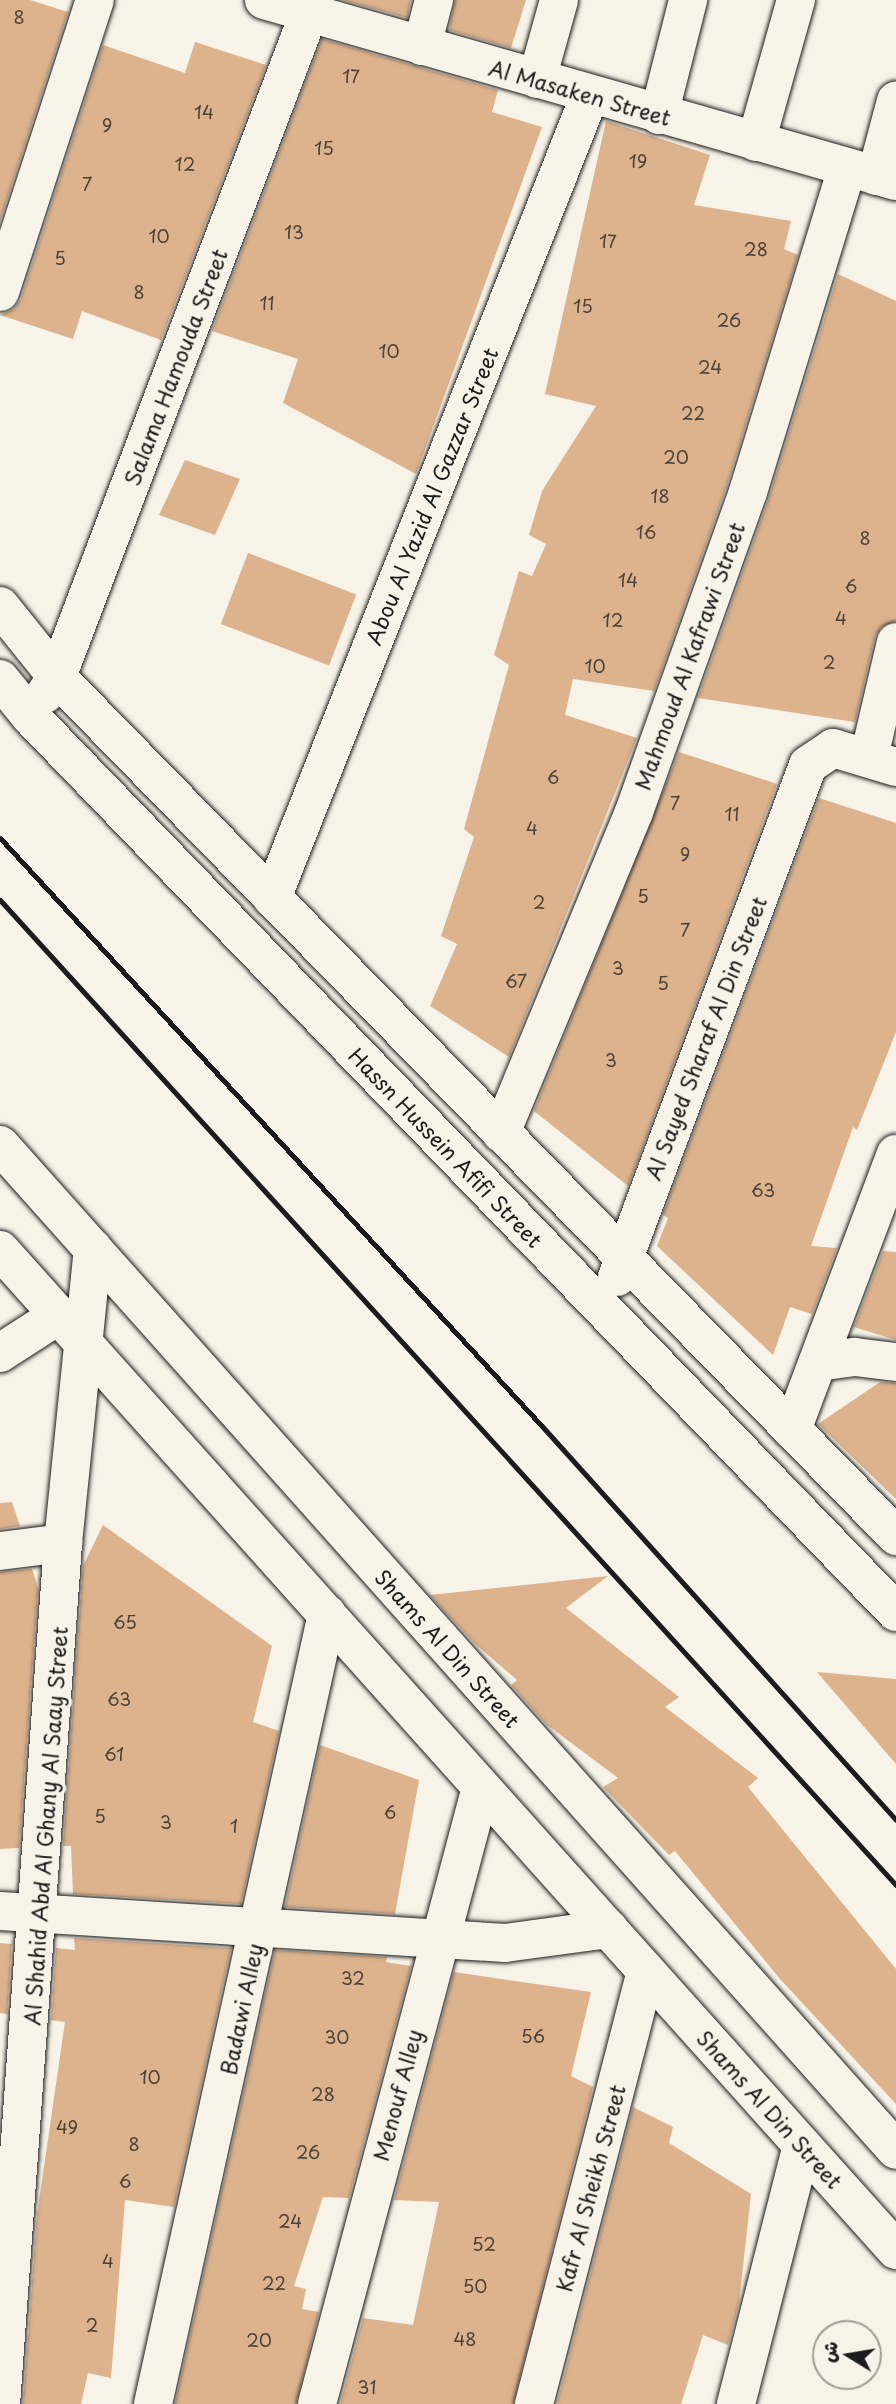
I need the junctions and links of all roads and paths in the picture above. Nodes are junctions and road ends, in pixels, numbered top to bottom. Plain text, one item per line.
1 (95, 0) edge
2 (264, 0) edge
3 (434, 0) edge
4 (559, 0) edge
5 (688, 0) edge
6 (796, 0) edge
7 (312, 7) edge
8 (422, 46) junction
9 (537, 79) junction
10 (590, 95) junction
11 (896, 101) edge
12 (659, 115) junction
13 (756, 142) junction
14 (873, 175) edge
15 (0, 292) edge
16 (0, 606) edge
17 (896, 642) edge
18 (57, 677) junction
19 (0, 679) edge
20 (30, 716) junction
21 (882, 762) edge
22 (272, 898) junction
23 (500, 1133) junction
24 (0, 1145) edge
25 (896, 1154) edge
26 (885, 1215) edge
27 (0, 1250) edge
28 (93, 1250) junction
29 (622, 1257) junction
30 (607, 1313) junction
31 (69, 1327) junction
32 (0, 1353) edge
33 (818, 1362) junction
34 (896, 1362) edge
35 (792, 1430) junction
36 (896, 1536) edge
37 (63, 1543) junction
38 (0, 1551) edge
39 (896, 1612) edge
40 (327, 1614) junction
41 (481, 1787) junction
42 (0, 1911) edge
43 (40, 1915) junction
44 (260, 1926) junction
45 (609, 1930) junction
46 (437, 1941) junction
47 (646, 1971) junction
48 (12, 2127) edge
49 (802, 2145) junction
50 (896, 2150) edge
51 (896, 2250) edge
52 (1, 2404) edge
53 (153, 2404) edge
54 (317, 2404) edge
55 (534, 2404) edge
56 (736, 2404) edge

1 - 15 street
2 - 7 street, Al Masaken Street
3 - 8 street
4 - 9 street
5 - 12 street
6 - 13 street
7 - 8 street, Al Masaken Street
7 - 18 street, Salama Hamouda Street
8 - 9 street, Al Masaken Street
9 - 10 street, Al Masaken Street
10 - 12 street, Al Masaken Street
10 - 22 street, Abou Al Yazid Al Gazzar Street
11 - 14 street, Mahmoud Al Kafrawi Street
12 - 13 street, Al Masaken Street
13 - 14 street, Al Masaken Street
14 - 23 street, Mahmoud Al Kafrawi Street
16 - 18 street
17 - 21 street
18 - 20 street, Salama Hamouda Street
18 - 22 street
19 - 20 street, Hassn Hussein Afifi Street
20 - 30 street, Hassn Hussein Afifi Street
21 - 29 street, Al Sayed Sharaf Al Din Street
22 - 23 street
23 - 29 street
24 - 28 street, Shams Al Din Street
25 - 26 street
26 - 33 street
27 - 31 street, Shams Al Din Street
28 - 31 street, Al Shahid Abd Al Ghany Al Saay Street
28 - 50 street, Shams Al Din Street
29 - 30 street, Al Sayed Sharaf Al Din Street
29 - 35 street
30 - 39 street, Hassn Hussein Afifi Street
31 - 32 street
31 - 37 street, Al Shahid Abd Al Ghany Al Saay Street
31 - 40 street, Shams Al Din Street
33 - 34 street
33 - 35 street
35 - 36 street
37 - 38 street
37 - 43 street, Al Shahid Abd Al Ghany Al Saay Street
40 - 41 street, Shams Al Din Street
40 - 44 street, Badawi Alley
41 - 45 street, Shams Al Din Street
41 - 46 street, Menouf Alley
42 - 43 street
43 - 44 street
43 - 48 street, Al Shahid Abd Al Ghany Al Saay Street
44 - 46 street
44 - 53 street, Badawi Alley
45 - 46 street
45 - 47 street, Shams Al Din Street
46 - 54 street, Menouf Alley
47 - 49 street, Shams Al Din Street
47 - 55 street, Kafr Al Sheikh Street
48 - 52 street, Al Shahid Abd Al Ghany Al Saay Street
49 - 51 street, Shams Al Din Street
49 - 56 street

